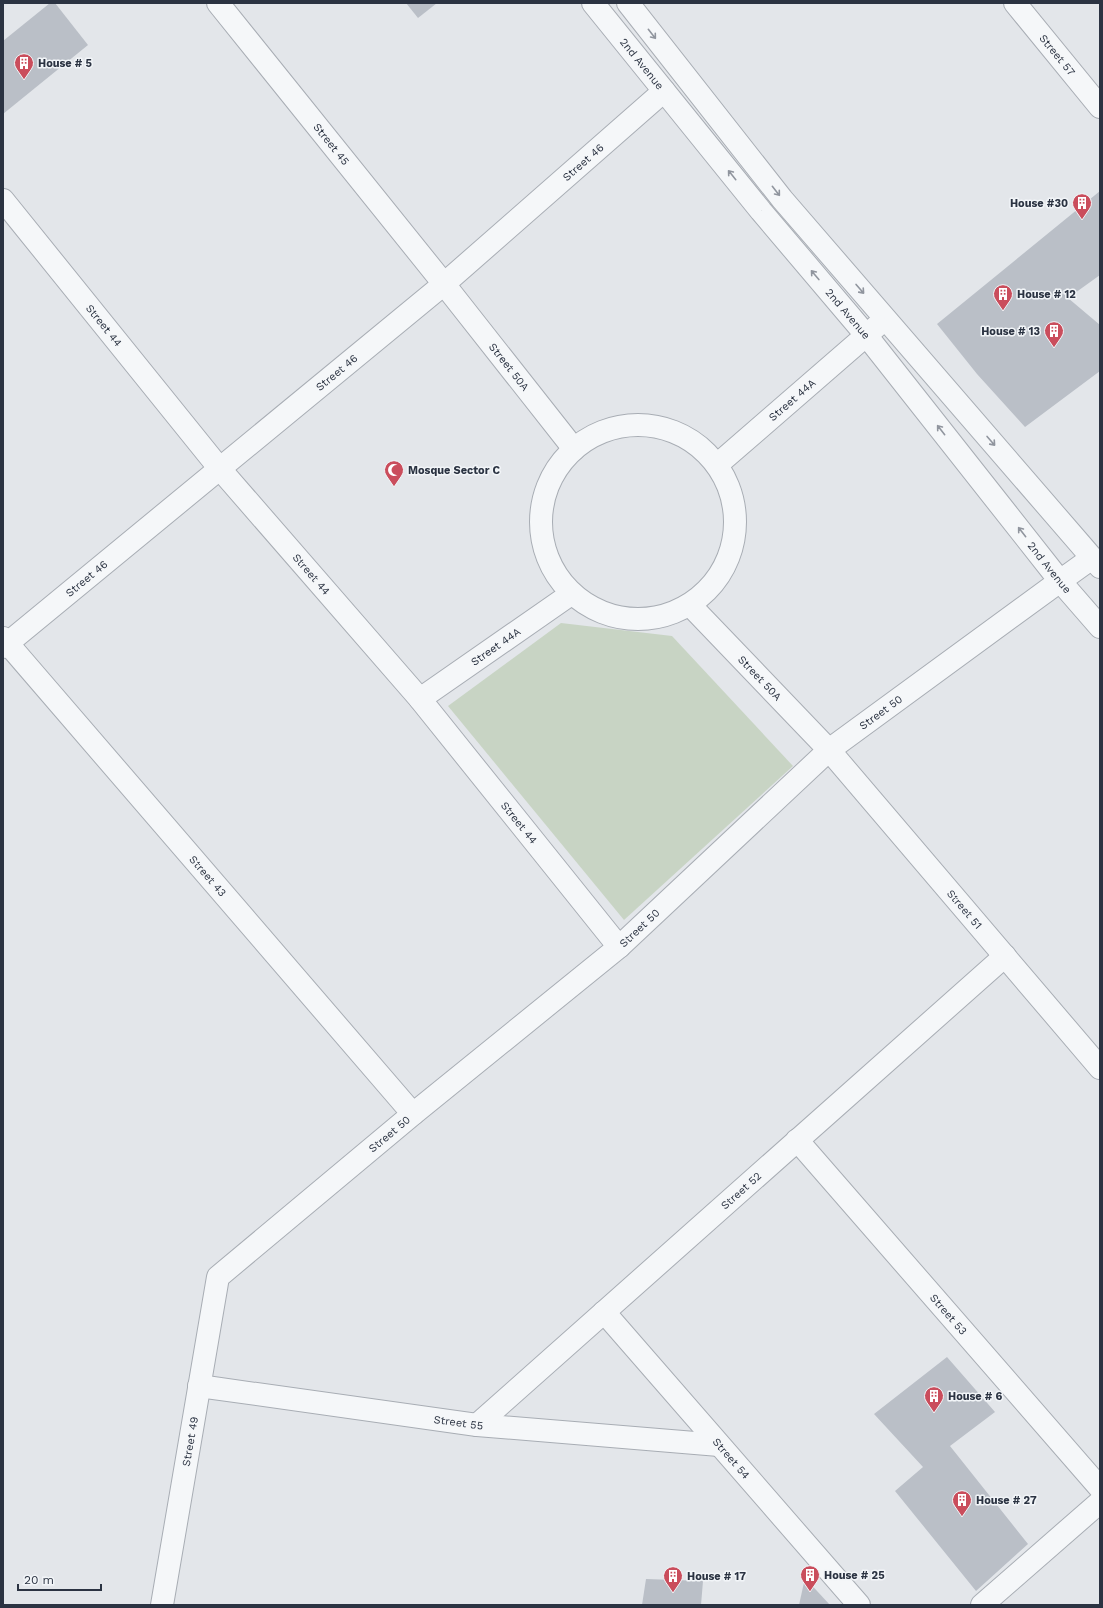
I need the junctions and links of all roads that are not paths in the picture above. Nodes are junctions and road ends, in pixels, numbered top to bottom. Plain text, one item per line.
1 (218, 3) edge
2 (593, 3) edge
3 (628, 3) edge
4 (1016, 3) edge
5 (664, 91) junction
6 (1100, 108) edge
7 (3, 200) edge
8 (444, 284) junction
9 (886, 319) junction
10 (866, 335) junction
11 (574, 449) junction
12 (718, 464) junction
13 (220, 469) junction
14 (1097, 559) edge
15 (1060, 581) junction
16 (571, 594) junction
17 (690, 605) junction
18 (1100, 628) edge
19 (4, 643) edge
20 (420, 699) junction
21 (829, 750) junction
22 (619, 947) junction
23 (1005, 956) junction
24 (1100, 1068) edge
25 (413, 1114) junction
26 (796, 1140) junction
27 (218, 1277) joint
28 (604, 1312) junction
29 (199, 1386) junction
30 (477, 1424) junction
31 (719, 1444) junction
32 (1100, 1488) edge
33 (1100, 1502) edge
34 (162, 1605) edge
35 (858, 1605) edge
36 (982, 1605) edge

1 - 8 street, Street 45
2 - 5 street, 2nd Avenue
3 -> 9 street
4 - 6 street, Street 57
5 - 8 street, Street 46
10 -> 5 street, 2nd Avenue
7 - 13 street, Street 44
8 - 11 street, Street 50A
8 - 13 street, Street 46
9 - 10 street, Street 44A
9 -> 14 street
10 - 12 street, Street 44A
15 -> 10 street, 2nd Avenue
11 - 12 street
11 - 16 street
12 - 17 street
13 - 19 street, Street 46
13 - 20 street, Street 44
14 - 15 street, Street 50
15 - 18 street, 2nd Avenue
15 - 21 street, Street 50
16 - 17 street
16 - 20 street, Street 44A
17 - 21 street, Street 50A
19 - 25 street, Street 43
20 - 22 street, Street 44
21 - 22 street, Street 50
21 - 23 street, Street 51
22 - 25 street, Street 50
23 - 24 street, Street 51
23 - 26 street, Street 52
25 - 27 street, Street 50
26 - 28 street, Street 52
26 - 32 street, Street 53
27 - 29 street, Street 49
28 - 30 street, Street 52
28 - 31 street, Street 54
29 - 30 street, Street 55
29 - 34 street, Street 49
30 - 31 street, Street 55
31 - 35 street, Street 54
33 - 36 street

